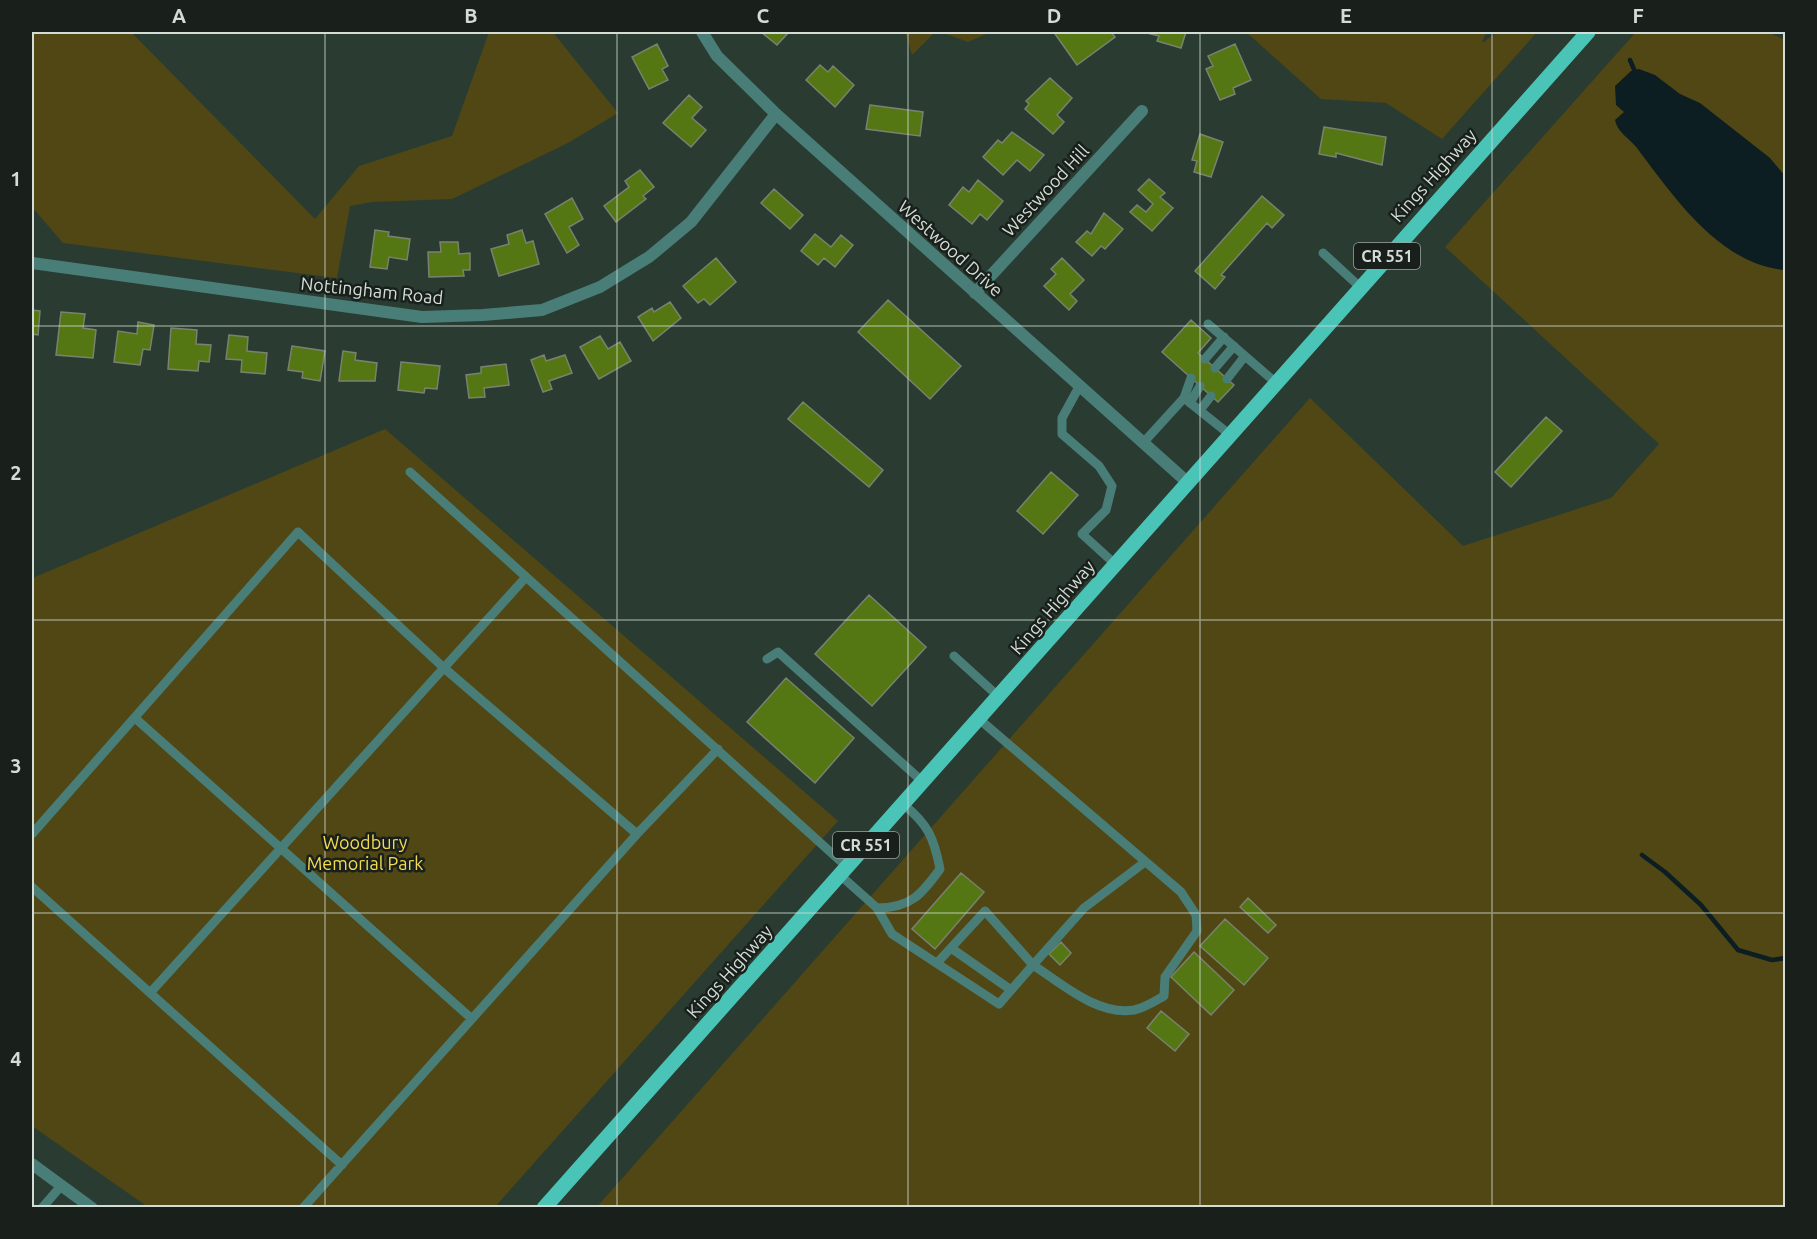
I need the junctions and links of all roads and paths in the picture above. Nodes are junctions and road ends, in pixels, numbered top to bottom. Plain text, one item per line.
1 (702, 32) edge
2 (1588, 32) edge
3 (1142, 111) dead end
4 (776, 114) junction
5 (1323, 254) dead end
6 (32, 263) edge
7 (1360, 287) junction
8 (975, 293) junction
9 (1208, 324) dead end
10 (1224, 337) junction
11 (1234, 346) junction
12 (1245, 356) junction
13 (1204, 359) dead end
14 (1215, 368) dead end
15 (1191, 378) dead end
16 (1227, 379) dead end
17 (1275, 382) junction
18 (1079, 387) junction
19 (1200, 387) dead end
20 (1211, 396) dead end
21 (1187, 400) junction
22 (1200, 410) junction
23 (1229, 434) junction
24 (1143, 443) junction
25 (410, 472) dead end
26 (1186, 481) junction
27 (1115, 564) junction
28 (526, 576) junction
29 (954, 656) dead end
30 (767, 659) dead end
31 (444, 668) junction
32 (999, 697) junction
33 (135, 718) junction
34 (979, 718) junction
35 (718, 749) junction
36 (922, 782) junction
37 (903, 804) junction
38 (32, 834) edge
39 (637, 834) junction
40 (282, 849) junction
41 (1145, 862) junction
42 (844, 871) junction
43 (32, 887) edge
44 (877, 908) junction
45 (951, 948) junction
46 (937, 963) junction
47 (1033, 965) junction
48 (1011, 990) junction
49 (150, 993) junction
50 (472, 1019) junction
51 (32, 1164) edge
52 (342, 1165) junction
53 (62, 1186) junction
54 (42, 1208) edge
55 (92, 1208) edge
56 (303, 1208) edge
57 (544, 1208) edge

1 - 4 street, Westwood Drive
2 - 7 main road, Kings Highway / CR 551
3 - 8 street, Westwood Hill
4 - 6 street, Nottingham Road
4 - 8 street, Westwood Drive
5 - 7 lane
7 - 17 main road, Kings Highway / CR 551
8 - 18 street, Westwood Drive
9 - 10 lane
10 - 11 lane
10 - 13 lane
11 - 12 lane
11 - 14 lane
12 - 16 lane
12 - 17 lane
15 - 21 lane
17 - 23 main road, Kings Highway / CR 551
18 - 24 street, Westwood Drive
18 - 27 lane
19 - 21 lane
20 - 22 lane
21 - 22 lane
21 - 24 lane
22 - 23 lane
23 - 26 main road, Kings Highway / CR 551
24 - 26 street, Westwood Drive
25 - 28 lane
26 - 27 main road, Kings Highway / CR 551
27 - 32 main road, Kings Highway / CR 551
28 - 31 lane
28 - 35 lane
29 - 32 lane
30 - 36 lane
31 - 33 lane
31 - 39 lane
31 - 40 lane
32 - 34 main road, Kings Highway / CR 551
33 - 38 lane
33 - 40 lane
34 - 36 main road, Kings Highway / CR 551
34 - 41 lane
35 - 39 lane
35 - 42 lane
36 - 37 main road, Kings Highway / CR 551
37 - 42 main road, Kings Highway / CR 551
37 - 44 lane
39 - 50 lane
40 - 49 lane
40 - 50 lane
41 - 47 lane
41 - 47 lane
42 - 44 lane
42 - 57 main road, Kings Highway / CR 551
43 - 49 lane
44 - 46 lane
45 - 46 lane
45 - 47 lane
45 - 48 lane
46 - 48 lane
47 - 48 lane
49 - 52 lane
50 - 52 lane
51 - 53 street
52 - 56 lane
53 - 54 lane
53 - 55 street

